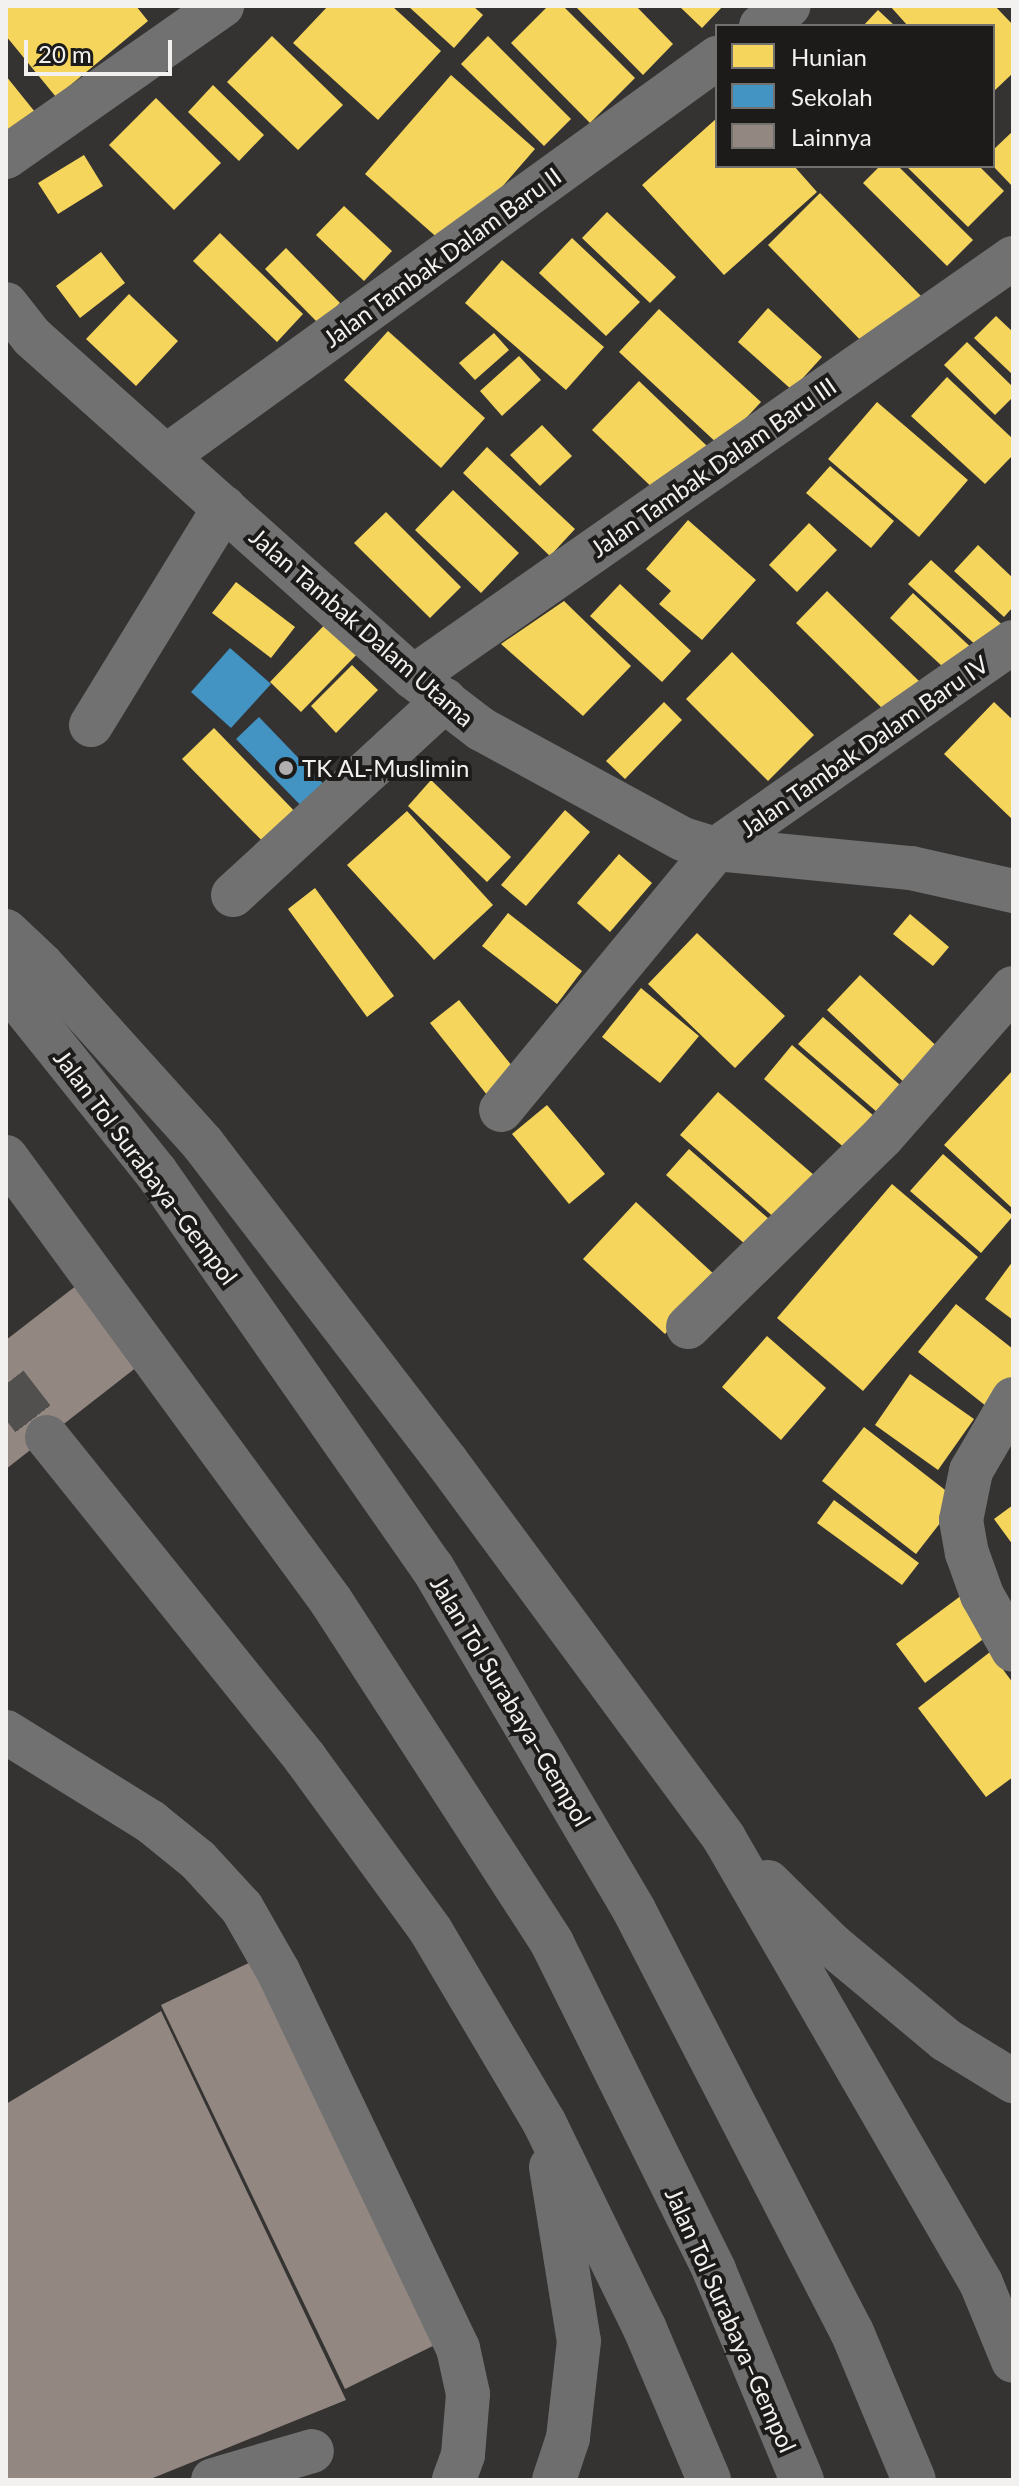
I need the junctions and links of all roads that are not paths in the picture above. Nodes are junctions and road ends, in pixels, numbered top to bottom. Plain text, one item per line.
1 (222, 6) edge
2 (789, 6) edge
3 (764, 24) edge
4 (715, 59) edge
5 (6, 157) edge
6 (1013, 258) edge
7 (6, 304) edge
8 (168, 455) junction
9 (224, 508) junction
10 (1013, 642) edge
11 (429, 688) junction
12 (91, 725) dead end
13 (716, 849) junction
14 (1013, 891) edge
15 (233, 895) dead end
16 (6, 931) edge
17 (6, 985) edge
18 (1013, 988) edge
19 (501, 1110) dead end
20 (6, 1157) edge
21 (688, 1327) dead end
22 (1013, 1399) edge
23 (47, 1437) tunnel mouth
24 (1013, 1650) edge
25 (6, 1732) edge
26 (724, 1838) junction
27 (1013, 2081) edge
28 (544, 2122) junction
29 (1013, 2361) edge
30 (312, 2451) dead end
31 (213, 2480) edge
32 (454, 2480) edge
33 (554, 2480) edge
34 (709, 2480) edge
35 (802, 2480) edge
36 (914, 2480) edge

1 - 5 street
2 - 3 street
4 - 8 street, Jalan Tambak Dalam Baru II
6 - 11 street, Jalan Tambak Dalam Baru III
7 - 8 street, Jalan Tambak Dalam Utama
8 - 9 street, Jalan Tambak Dalam Utama
9 - 11 street, Jalan Tambak Dalam Utama
9 - 12 street
10 - 13 street, Jalan Tambak Dalam Baru IV
11 - 13 street, Jalan Tambak Dalam Utama
11 - 15 street, Jalan Tambak Dalam Baru III
13 - 14 street, Jalan Tambak Dalam Utama
13 - 19 street, Jalan Tambak Dalam Baru IV
16 - 26 highway
17 - 36 highway, Jalan Tol Surabaya–Gempol
18 - 21 street
20 - 35 highway, Jalan Tol Surabaya–Gempol
22 - 24 street
23 - 28 highway
25 - 32 street
26 - 27 highway
26 - 29 highway
28 - 33 highway
28 - 34 highway
30 - 31 street

